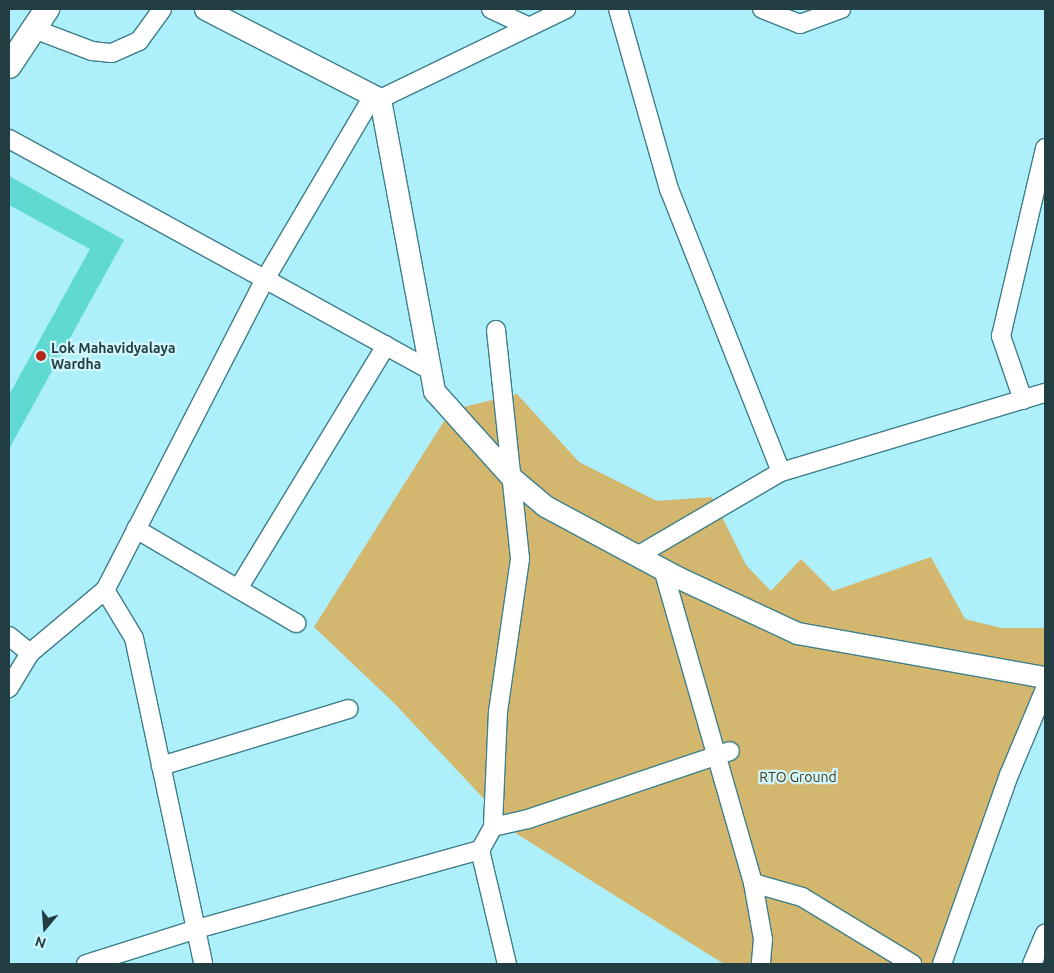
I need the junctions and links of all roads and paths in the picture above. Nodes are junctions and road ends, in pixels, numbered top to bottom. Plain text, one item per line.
1 (47, 9) edge
2 (162, 9) edge
3 (205, 9) edge
4 (491, 9) edge
5 (566, 9) edge
6 (618, 9) edge
7 (762, 9) edge
8 (841, 9) edge
9 (529, 27) junction
10 (34, 30) junction
11 (9, 66) edge
12 (377, 97) junction
13 (9, 139) edge
14 (1045, 148) edge
15 (265, 279) junction
16 (496, 330) dead end
17 (386, 346) junction
18 (430, 370) junction
19 (1045, 393) edge
20 (1023, 400) junction
21 (781, 472) junction
22 (512, 478) junction
23 (136, 529) junction
24 (637, 556) junction
25 (663, 569) junction
26 (238, 589) junction
27 (105, 590) junction
28 (296, 623) dead end
29 (9, 636) edge
30 (30, 652) junction
31 (1045, 677) edge
32 (9, 688) edge
33 (1045, 689) edge
34 (350, 709) dead end
35 (724, 754) junction
36 (162, 766) junction
37 (493, 827) junction
38 (480, 850) junction
39 (753, 883) junction
40 (197, 929) junction
41 (1045, 934) edge
42 (86, 964) edge
43 (203, 964) edge
44 (508, 964) edge
45 (762, 964) edge
46 (912, 964) edge
47 (942, 964) edge
48 (1032, 964) edge

1 - 10 main road
2 - 10 street
3 - 12 street
4 - 9 street
5 - 9 street
6 - 21 street
7 - 8 street
9 - 12 street
10 - 11 main road
12 - 15 street
12 - 18 street
13 - 15 street
14 - 20 street
15 - 17 street
15 - 23 street
16 - 22 street
17 - 18 street
17 - 26 street
18 - 22 street
19 - 20 street
20 - 21 street
21 - 24 street
22 - 24 street
22 - 37 street
23 - 26 street
23 - 27 street
24 - 25 street
25 - 31 street
25 - 35 street
26 - 28 street
27 - 30 street
27 - 36 street
29 - 30 street
30 - 32 street
33 - 47 street
34 - 36 street
35 - 37 street
35 - 39 street
36 - 40 street
37 - 38 street
38 - 40 street
38 - 44 street
39 - 45 street
39 - 46 street
40 - 42 street
40 - 43 street
41 - 48 street

